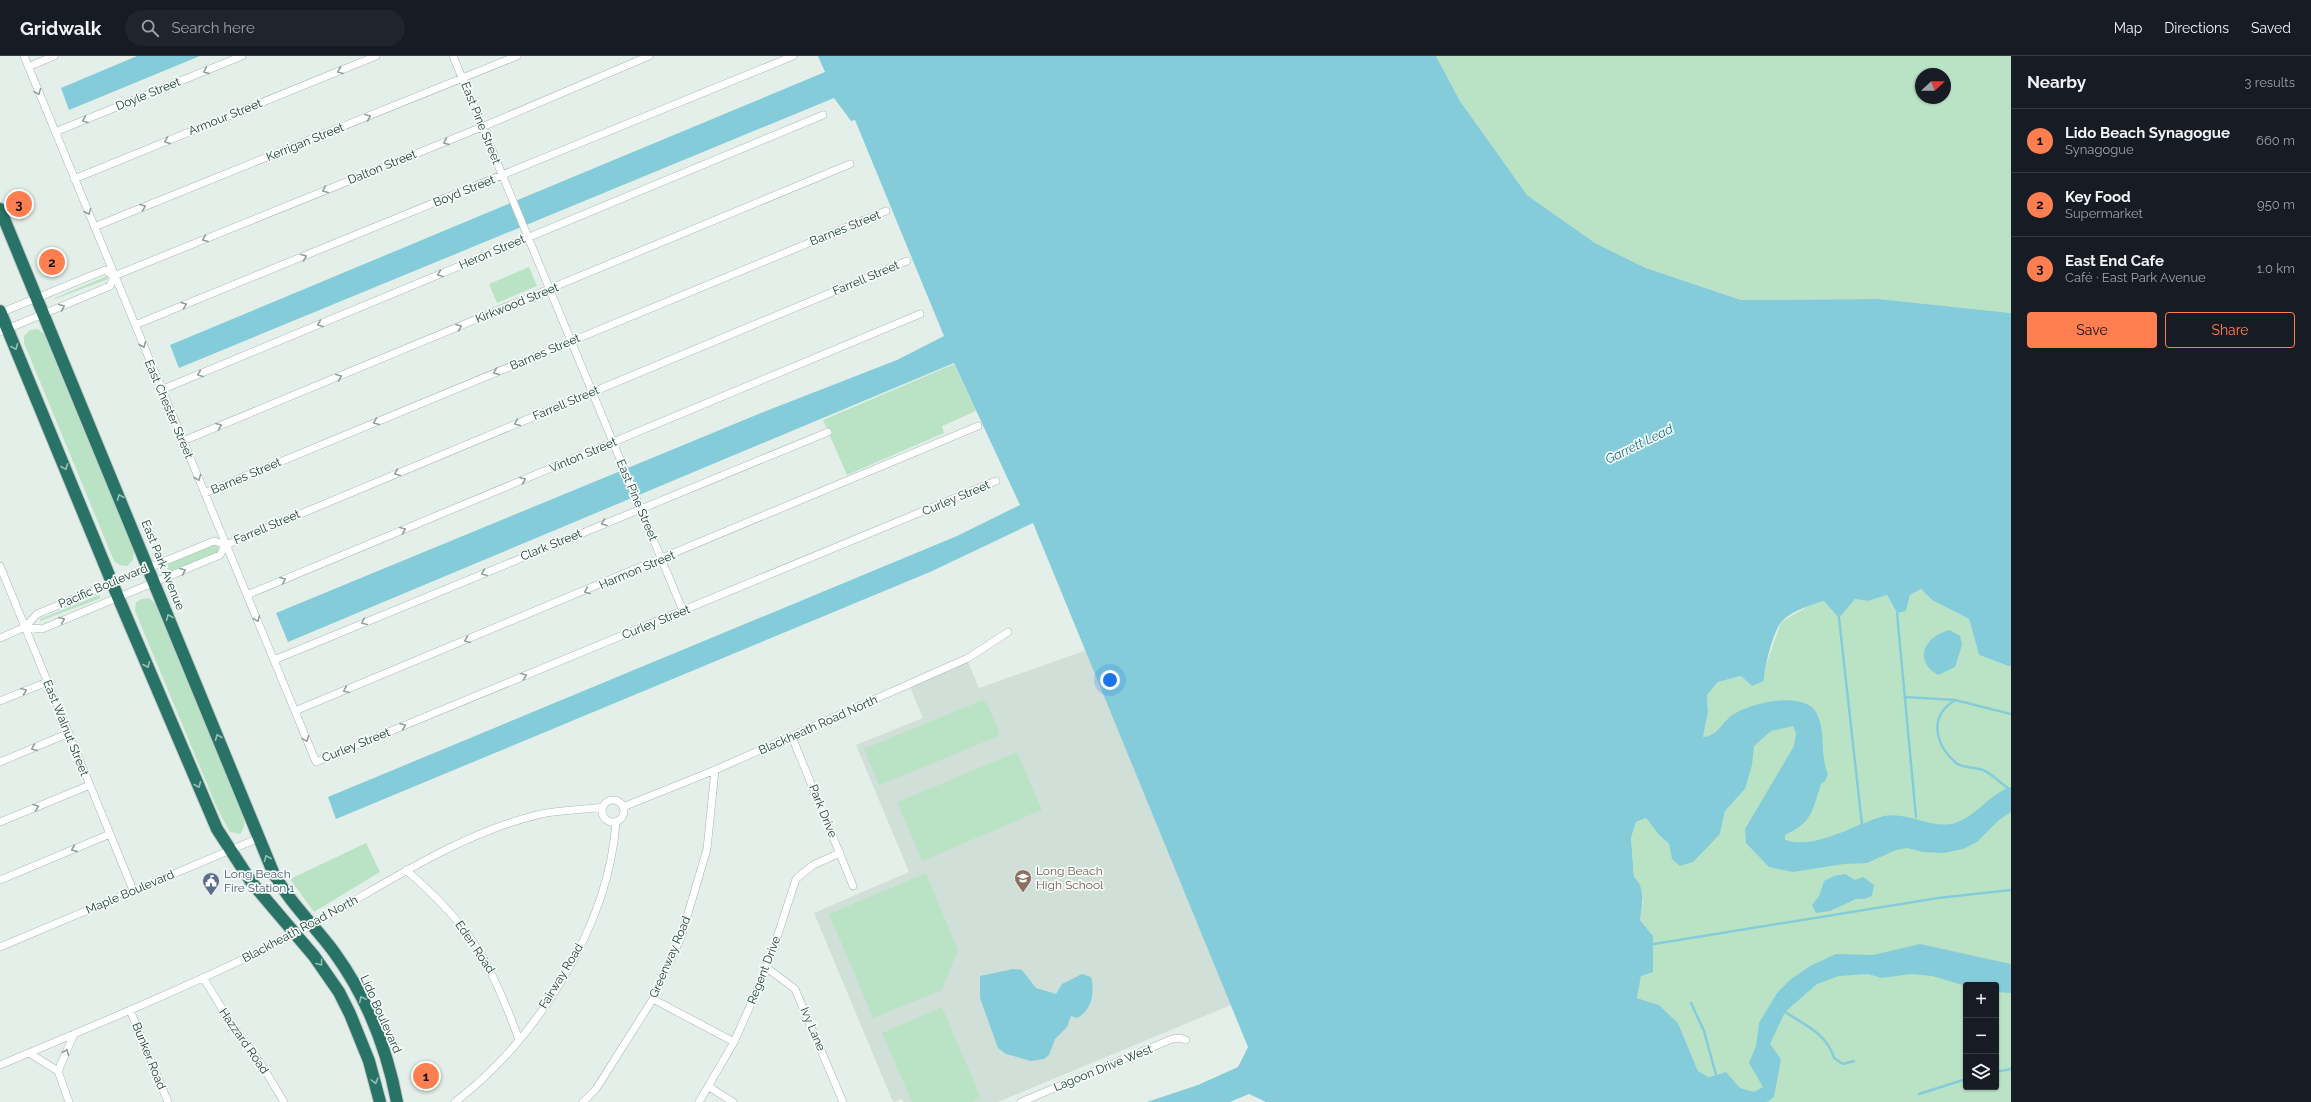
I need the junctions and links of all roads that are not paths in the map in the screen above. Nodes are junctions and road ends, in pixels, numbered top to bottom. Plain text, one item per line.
1 (24, 56) edge
2 (54, 56) edge
3 (242, 56) edge
4 (376, 56) edge
5 (453, 56) edge
6 (516, 56) edge
7 (649, 56) edge
8 (793, 56) edge
9 (28, 67) junction
10 (462, 79) junction
11 (823, 114) dead end
12 (482, 127) junction
13 (55, 132) junction
14 (850, 164) dead end
15 (502, 176) junction
16 (74, 179) junction
17 (0, 209) edge
18 (886, 211) dead end
19 (94, 227) junction
20 (527, 234) junction
21 (907, 261) dead end
22 (114, 276) junction
23 (550, 290) junction
24 (37, 298) junction
25 (0, 312) edge
26 (44, 314) junction
27 (920, 314) dead end
28 (134, 325) junction
29 (4, 331) edge
30 (571, 341) junction
31 (162, 390) junction
32 (592, 392) junction
33 (978, 426) dead end
34 (828, 432) dead end
35 (183, 441) junction
36 (613, 443) junction
37 (996, 481) dead end
38 (205, 494) junction
39 (640, 508) junction
40 (226, 544) junction
41 (662, 560) junction
42 (0, 566) edge
43 (149, 567) junction
44 (2, 578) edge
45 (112, 582) junction
46 (155, 583) junction
47 (247, 595) junction
48 (118, 597) junction
49 (683, 611) junction
50 (25, 627) junction
51 (1008, 632) dead end
52 (0, 638) edge
53 (274, 660) junction
54 (47, 682) junction
55 (0, 701) edge
56 (295, 712) junction
57 (68, 734) junction
58 (792, 736) junction
59 (0, 762) edge
60 (316, 762) joint
61 (715, 770) junction
62 (90, 785) junction
63 (623, 807) junction
64 (603, 808) junction
65 (0, 822) edge
66 (616, 822) junction
67 (110, 834) junction
68 (259, 838) junction
69 (229, 851) junction
70 (840, 853) junction
71 (406, 870) junction
72 (0, 880) edge
73 (853, 886) dead end
74 (133, 890) junction
75 (312, 924) junction
76 (295, 933) junction
77 (0, 947) edge
78 (767, 968) junction
79 (204, 979) junction
80 (653, 999) junction
81 (130, 1010) junction
82 (74, 1034) junction
83 (519, 1040) junction
84 (1186, 1040) dead end
85 (734, 1042) junction
86 (29, 1053) junction
87 (0, 1065) edge
88 (58, 1071) junction
89 (709, 1087) junction
90 (69, 1102) edge
91 (168, 1102) edge
92 (284, 1102) edge
93 (380, 1102) edge
94 (397, 1102) edge
95 (455, 1102) edge
96 (583, 1102) edge
97 (699, 1102) edge
98 (733, 1102) edge
99 (843, 1102) edge
100 (1021, 1102) edge

1 - 9 street, East Chester Street
2 - 9 street
3 -> 13 street, Doyle Street
4 -> 16 street, Armour Street
5 - 10 street, East Pine Street
6 - 10 street, Kerrigan Street
7 - 12 street, Dalton Street
8 - 15 street, Boyd Street
9 -> 13 street, East Chester Street
10 - 12 street, East Pine Street
19 -> 10 street, Kerrigan Street
11 - 20 street, Heron Street
12 - 15 street, East Pine Street
12 -> 22 street, Dalton Street
13 - 16 street, East Chester Street
14 - 23 street, Kirkwood Street
15 - 20 street, East Pine Street
28 -> 15 street, Boyd Street
16 -> 19 street, East Chester Street
17 - 24 highway, East Park Avenue
18 - 30 street, Barnes Street
19 - 22 street, East Chester Street
20 - 23 street, East Pine Street
20 -> 31 street, Heron Street
21 - 32 street, Farrell Street
22 - 24 street
26 -> 22 street
22 - 28 street, East Chester Street
23 - 30 street, East Pine Street
35 -> 23 street, Kirkwood Street
24 - 25 street
24 - 26 highway, East Park Avenue
25 - 29 highway
26 - 29 street
43 -> 26 highway, East Park Avenue
27 - 36 street, Vinton Street
28 -> 31 street, East Chester Street
29 -> 45 highway
30 - 32 street, East Pine Street
30 -> 38 street, Barnes Street
31 - 35 street, East Chester Street
32 - 36 street, East Pine Street
32 -> 40 street, Farrell Street
33 - 41 street, Harmon Street
34 - 39 street, Clark Street
35 -> 38 street, East Chester Street
36 - 39 street, East Pine Street
47 -> 36 street, Vinton Street
37 - 49 street, Curley Street
38 - 40 street, East Chester Street
39 - 41 street, East Pine Street
39 -> 53 street, Clark Street
40 - 43 street, Pacific Boulevard
46 -> 40 street, Pacific Boulevard
40 - 47 street, East Chester Street
41 - 49 street, East Pine Street
41 -> 56 street, Harmon Street
42 - 44 street, East Walnut Street
43 - 45 street, Pacific Boulevard
43 - 46 highway, East Park Avenue
44 - 50 street, East Walnut Street
45 - 48 highway
45 - 50 street, Pacific Boulevard
46 - 48 street, Pacific Boulevard
68 -> 46 highway, East Park Avenue
47 -> 53 street, East Chester Street
50 -> 48 street, Pacific Boulevard
48 -> 69 highway
60 -> 49 street, Curley Street
50 - 52 street, Pacific Boulevard
50 - 54 street, East Walnut Street
51 - 58 street, Blackheath Road North
53 - 56 street, East Chester Street
55 -> 54 street
54 - 57 street, East Walnut Street
56 -> 60 street, East Chester Street
57 -> 59 street
57 - 62 street, East Walnut Street
58 - 61 street, Blackheath Road North
58 - 70 street, Park Drive
61 - 63 street, Blackheath Road North
61 - 80 street, Greenway Road
65 -> 62 street
62 - 67 street, East Walnut Street
63 - 64 street
63 - 66 street, Fairway Road
64 - 66 street
64 - 71 street, Blackheath Road North
66 - 83 street, Fairway Road
67 -> 72 street
67 - 74 street, East Walnut Street
68 - 69 street, Maple Boulevard
75 -> 68 highway, East Park Avenue
69 - 74 street, Maple Boulevard
69 - 76 highway
70 - 73 street, Park Drive
70 - 78 street, Regent Drive
71 - 75 street, Blackheath Road North
71 - 83 street, Eden Road
74 - 77 street, Maple Boulevard
75 - 76 street, Blackheath Road North
94 -> 75 highway, Lido Boulevard
76 - 79 street, Blackheath Road North
76 -> 93 highway
78 - 85 street, Regent Drive
78 - 99 street, Ivy Lane
79 - 81 street, Blackheath Road North
79 - 92 street, Hazzard Road
80 - 85 street
80 - 96 street, Greenway Road
81 - 82 street, Blackheath Road North
81 - 91 street, Bunker Road
82 - 86 street, Blackheath Road North
88 -> 82 street
83 - 95 street, Fairway Road
84 - 100 street, Lagoon Drive West
85 - 89 street, Regent Drive
86 - 87 street, Blackheath Road North
86 - 88 street
88 - 90 street
89 - 97 street, Regent Drive
89 - 98 street

